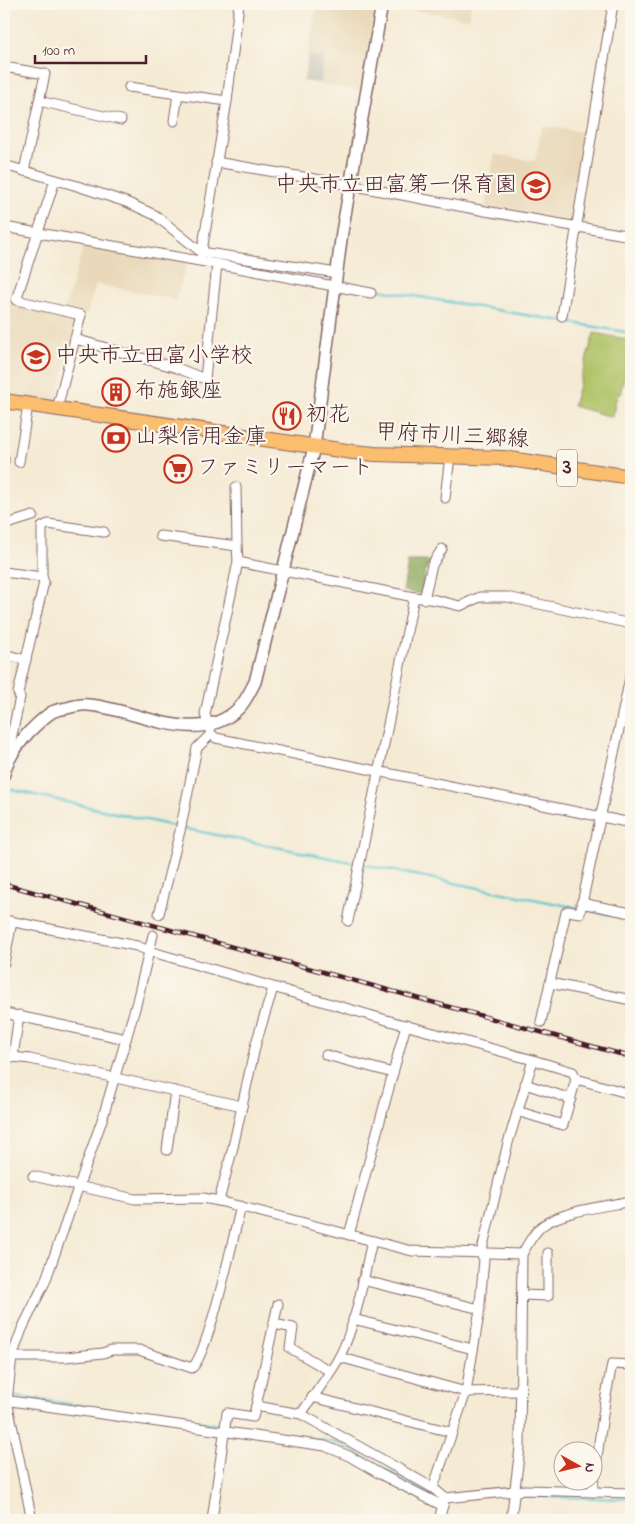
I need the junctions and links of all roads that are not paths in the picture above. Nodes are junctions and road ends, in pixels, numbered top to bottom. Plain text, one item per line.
1 (239, 4) edge
2 (382, 4) edge
3 (613, 4) edge
4 (4, 67) edge
5 (129, 87) dead end
6 (178, 94) junction
7 (39, 101) junction
8 (227, 101) junction
9 (121, 120) dead end
10 (174, 121) dead end
11 (216, 162) junction
12 (4, 166) edge
13 (24, 171) junction
14 (55, 180) junction
15 (350, 184) junction
16 (576, 226) junction
17 (4, 227) edge
18 (39, 230) junction
19 (631, 236) edge
20 (201, 257) junction
21 (217, 264) junction
22 (336, 281) junction
23 (371, 293) dead end
24 (562, 316) dead end
25 (76, 339) junction
26 (4, 401) edge
27 (28, 405) junction
28 (57, 409) junction
29 (314, 447) junction
30 (450, 456) junction
31 (19, 462) dead end
32 (631, 477) edge
33 (236, 487) dead end
34 (445, 498) dead end
35 (32, 516) dead end
36 (4, 525) edge
37 (104, 532) dead end
38 (160, 536) dead end
39 (237, 546) junction
40 (442, 549) dead end
41 (238, 562) junction
42 (282, 571) junction
43 (4, 572) edge
44 (42, 577) junction
45 (414, 597) junction
46 (424, 599) junction
47 (631, 624) edge
48 (4, 654) edge
49 (26, 660) junction
50 (631, 673) edge
51 (209, 729) junction
52 (5, 769) edge
53 (378, 772) junction
54 (601, 816) junction
55 (631, 823) edge
56 (581, 903) junction
57 (631, 913) edge
58 (159, 914) dead end
59 (8, 921) edge
60 (348, 921) dead end
61 (153, 935) dead end
62 (149, 951) junction
63 (4, 962) edge
64 (550, 983) junction
65 (273, 988) junction
66 (631, 1000) edge
67 (4, 1013) edge
68 (19, 1016) junction
69 (541, 1022) dead end
70 (406, 1025) junction
71 (126, 1039) junction
72 (326, 1055) dead end
73 (8, 1056) edge
74 (533, 1060) junction
75 (393, 1073) junction
76 (115, 1078) junction
77 (576, 1079) junction
78 (525, 1084) junction
79 (175, 1091) junction
80 (631, 1094) edge
81 (571, 1099) junction
82 (242, 1106) junction
83 (517, 1112) junction
84 (167, 1150) dead end
85 (34, 1176) dead end
86 (78, 1186) junction
87 (219, 1201) junction
88 (631, 1201) edge
89 (241, 1206) junction
90 (349, 1235) junction
91 (372, 1241) junction
92 (548, 1253) dead end
93 (481, 1254) junction
94 (522, 1254) junction
95 (362, 1280) junction
96 (521, 1295) junction
97 (278, 1304) dead end
98 (480, 1309) junction
99 (353, 1319) junction
100 (274, 1324) junction
101 (473, 1349) junction
102 (12, 1357) junction
103 (339, 1357) junction
104 (631, 1365) edge
105 (330, 1371) junction
106 (520, 1391) junction
107 (466, 1392) junction
108 (312, 1397) junction
109 (7, 1398) edge
110 (256, 1406) junction
111 (301, 1414) junction
112 (224, 1431) junction
113 (451, 1432) junction
114 (599, 1442) edge
115 (433, 1488) junction
116 (552, 1491) edge
117 (592, 1492) edge
118 (514, 1493) junction
119 (631, 1493) edge
120 (444, 1502) junction
121 (32, 1520) edge
122 (212, 1520) edge
123 (440, 1520) edge
124 (511, 1520) edge

1 - 8 street
2 - 15 street
3 - 16 street
4 - 7 street
5 - 6 street
6 - 8 street
6 - 10 street
7 - 9 street
7 - 13 street
8 - 11 street
11 - 15 street
11 - 20 street
12 - 13 street
13 - 14 street
14 - 18 street
14 - 20 street
15 - 16 street
15 - 22 street
16 - 19 street
16 - 24 street
17 - 18 street
18 - 20 street
18 - 25 street
20 - 21 street
20 - 22 street
21 - 22 street
21 - 25 street
22 - 23 street
22 - 29 street
25 - 28 street
26 - 27 main road, 甲府市川三郷線 / 3
27 - 28 main road, 甲府市川三郷線 / 3
27 - 31 street
28 - 29 main road, 甲府市川三郷線 / 3
29 - 30 main road, 甲府市川三郷線 / 3
29 - 42 street
30 - 32 main road, 甲府市川三郷線 / 3
30 - 34 street
33 - 39 street
35 - 36 street
37 - 44 street
38 - 39 street
39 - 41 street
40 - 46 street
41 - 42 street
41 - 51 street
42 - 45 street
42 - 51 street
43 - 44 street
44 - 49 street
45 - 46 street
45 - 53 street
46 - 47 street
48 - 49 street
49 - 52 street
50 - 54 street
51 - 52 street
51 - 53 street
51 - 58 street
53 - 54 street
53 - 60 street
54 - 55 street
54 - 56 street
56 - 57 street
56 - 64 street
59 - 62 street
59 - 63 street
61 - 62 street
62 - 65 street
62 - 71 street
64 - 66 street
64 - 69 street
65 - 70 street
65 - 82 street
67 - 68 street
68 - 71 street
68 - 73 street
70 - 74 street
70 - 75 street
71 - 76 street
72 - 75 street
73 - 76 street
74 - 77 street
74 - 78 street
75 - 90 street
76 - 79 street
76 - 86 street
77 - 80 street
77 - 81 street
78 - 81 street
78 - 83 street
79 - 82 street
79 - 84 street
81 - 83 street
82 - 87 street
83 - 93 street
85 - 86 street
86 - 87 street
86 - 102 street
87 - 89 street
88 - 94 street
89 - 90 street
89 - 102 street
90 - 91 street
91 - 93 street
91 - 95 street
92 - 96 street
93 - 94 street
93 - 98 street
94 - 96 street
95 - 98 street
95 - 99 street
96 - 106 street
97 - 100 street
98 - 101 street
99 - 101 street
99 - 103 street
100 - 105 street
100 - 110 street
101 - 107 street
102 - 109 street
103 - 105 street
103 - 107 street
104 - 114 street
105 - 108 street
106 - 107 street
106 - 118 street
107 - 113 street
108 - 111 street
108 - 113 street
109 - 112 street
109 - 121 street
110 - 111 street
110 - 112 street
111 - 115 street
112 - 120 street
112 - 122 street
113 - 115 street
115 - 120 street
116 - 118 street
117 - 119 street
118 - 120 street
118 - 124 street
120 - 123 street

